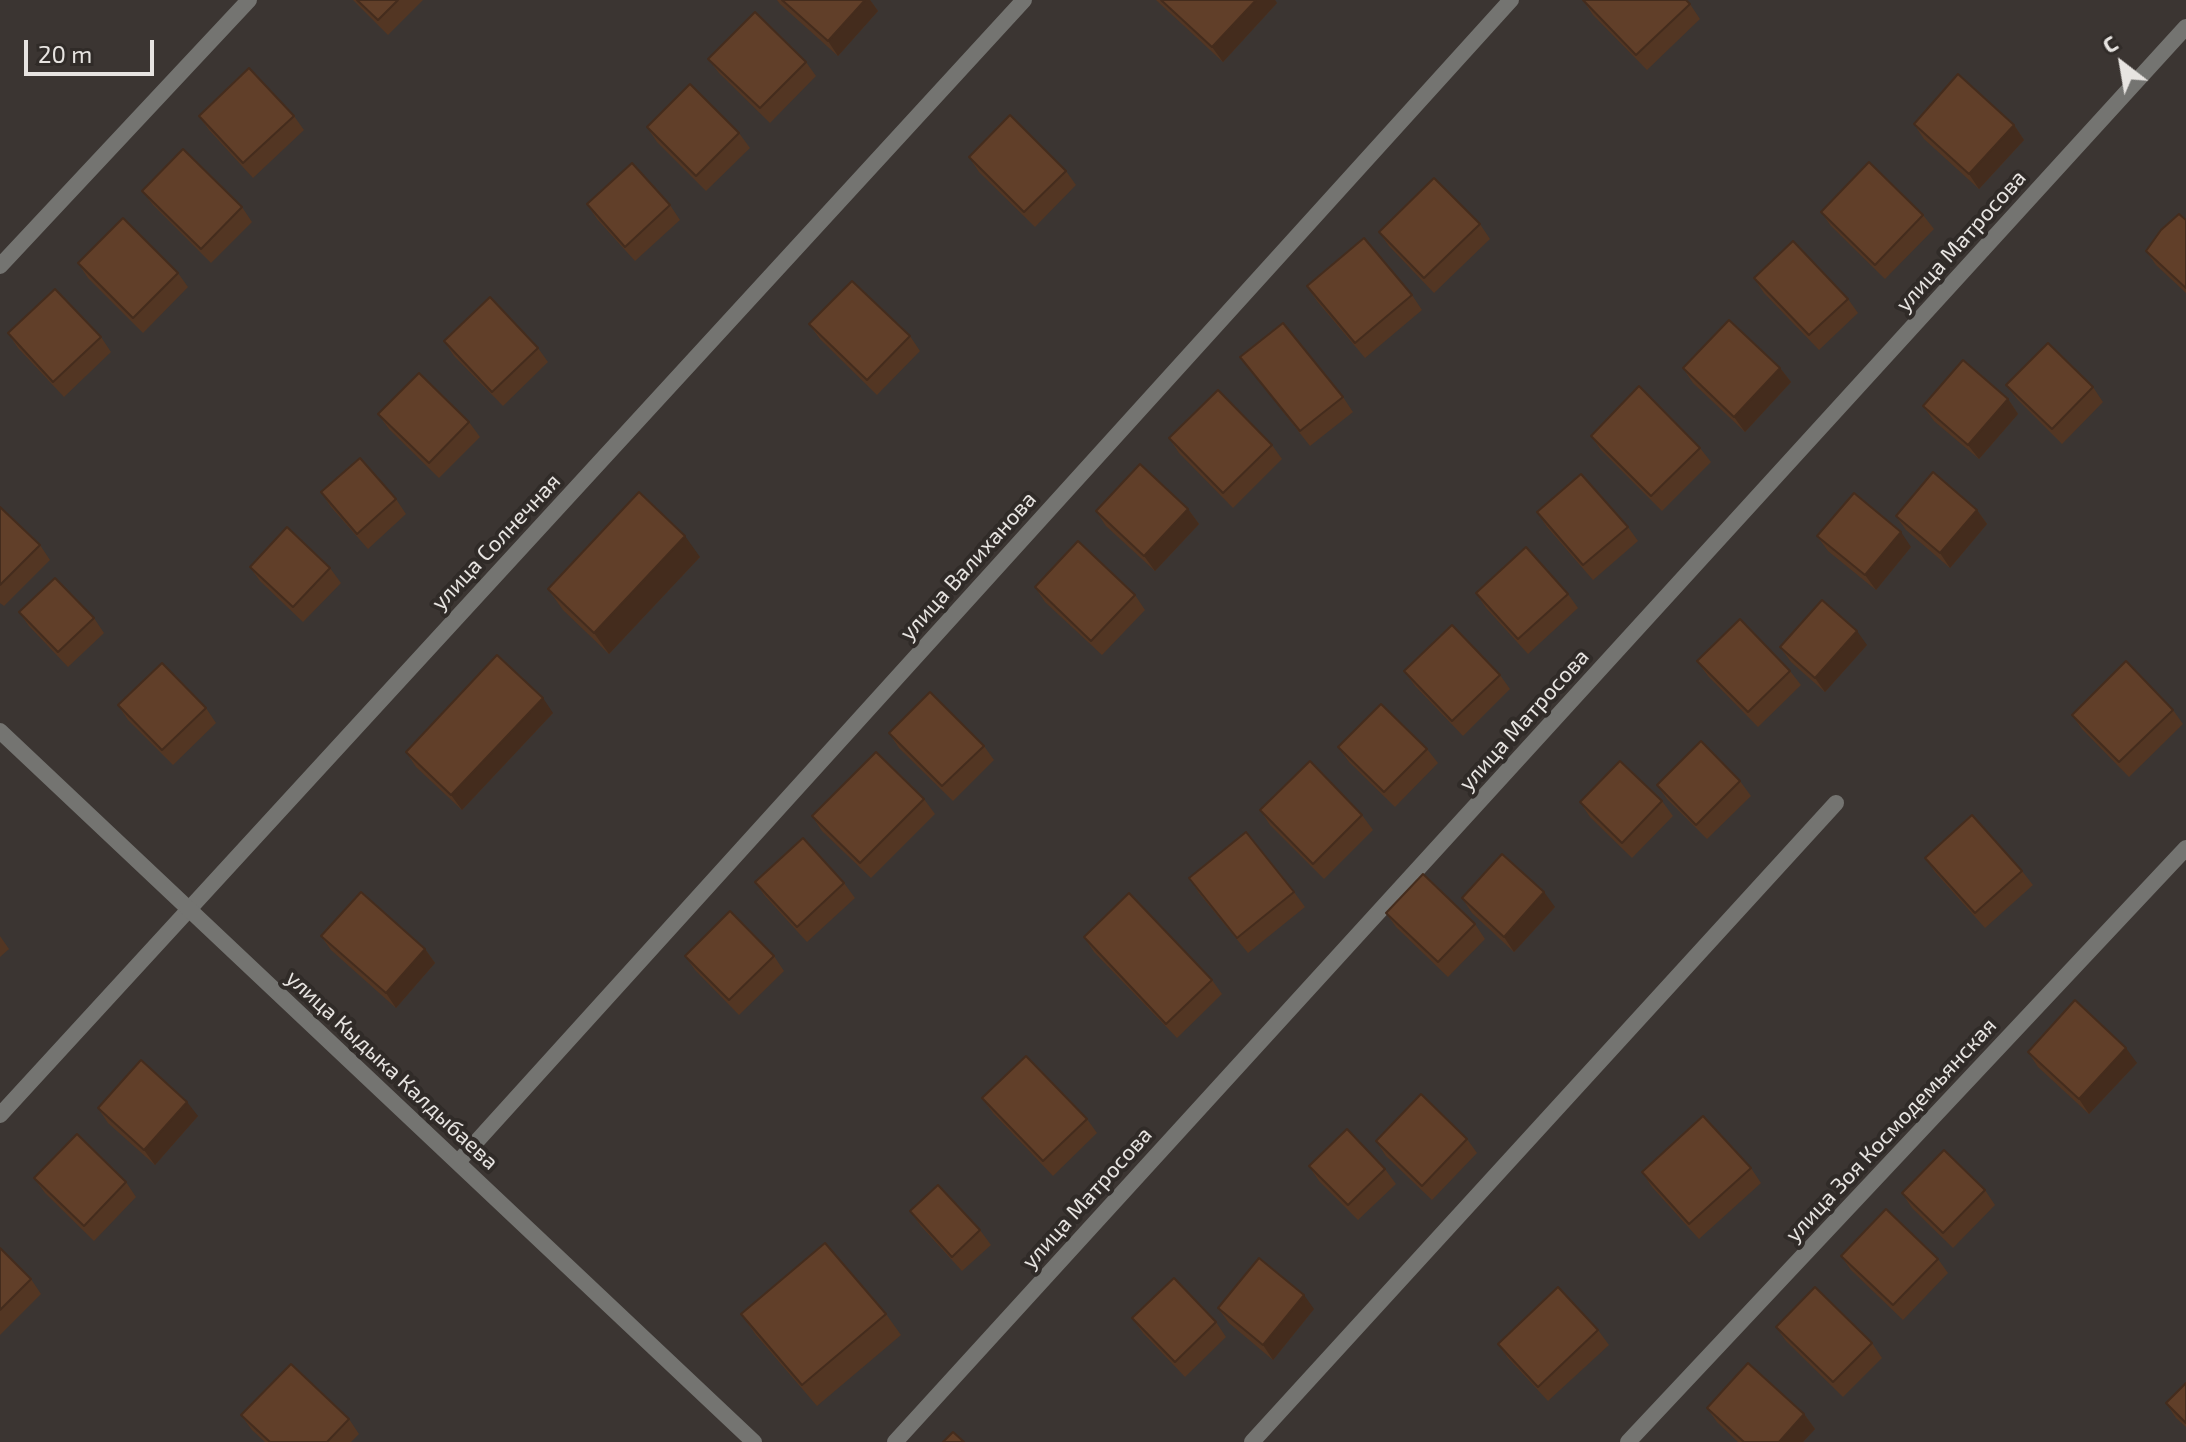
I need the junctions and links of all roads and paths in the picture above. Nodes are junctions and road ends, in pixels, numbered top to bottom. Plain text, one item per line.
1 (249, 0) edge
2 (1024, 0) edge
3 (1511, 0) edge
4 (2186, 27) edge
5 (0, 266) edge
6 (0, 731) edge
7 (1836, 803) dead end
8 (2186, 848) edge
9 (189, 909) junction
10 (0, 1115) edge
11 (458, 1162) junction
12 (754, 1442) edge
13 (895, 1442) edge
14 (1252, 1442) edge
15 (1628, 1442) edge

1 - 5 street
2 - 9 street, улица Солнечная
3 - 11 street, улица Валиханова
4 - 13 street, улица Матросова
6 - 9 street, улица Кыдыка Калдыбаева
7 - 14 street
8 - 15 street, улица Зоя Космодемьянская
9 - 10 street, улица Солнечная
9 - 11 street, улица Кыдыка Калдыбаева
11 - 12 street, улица Кыдыка Калдыбаева

